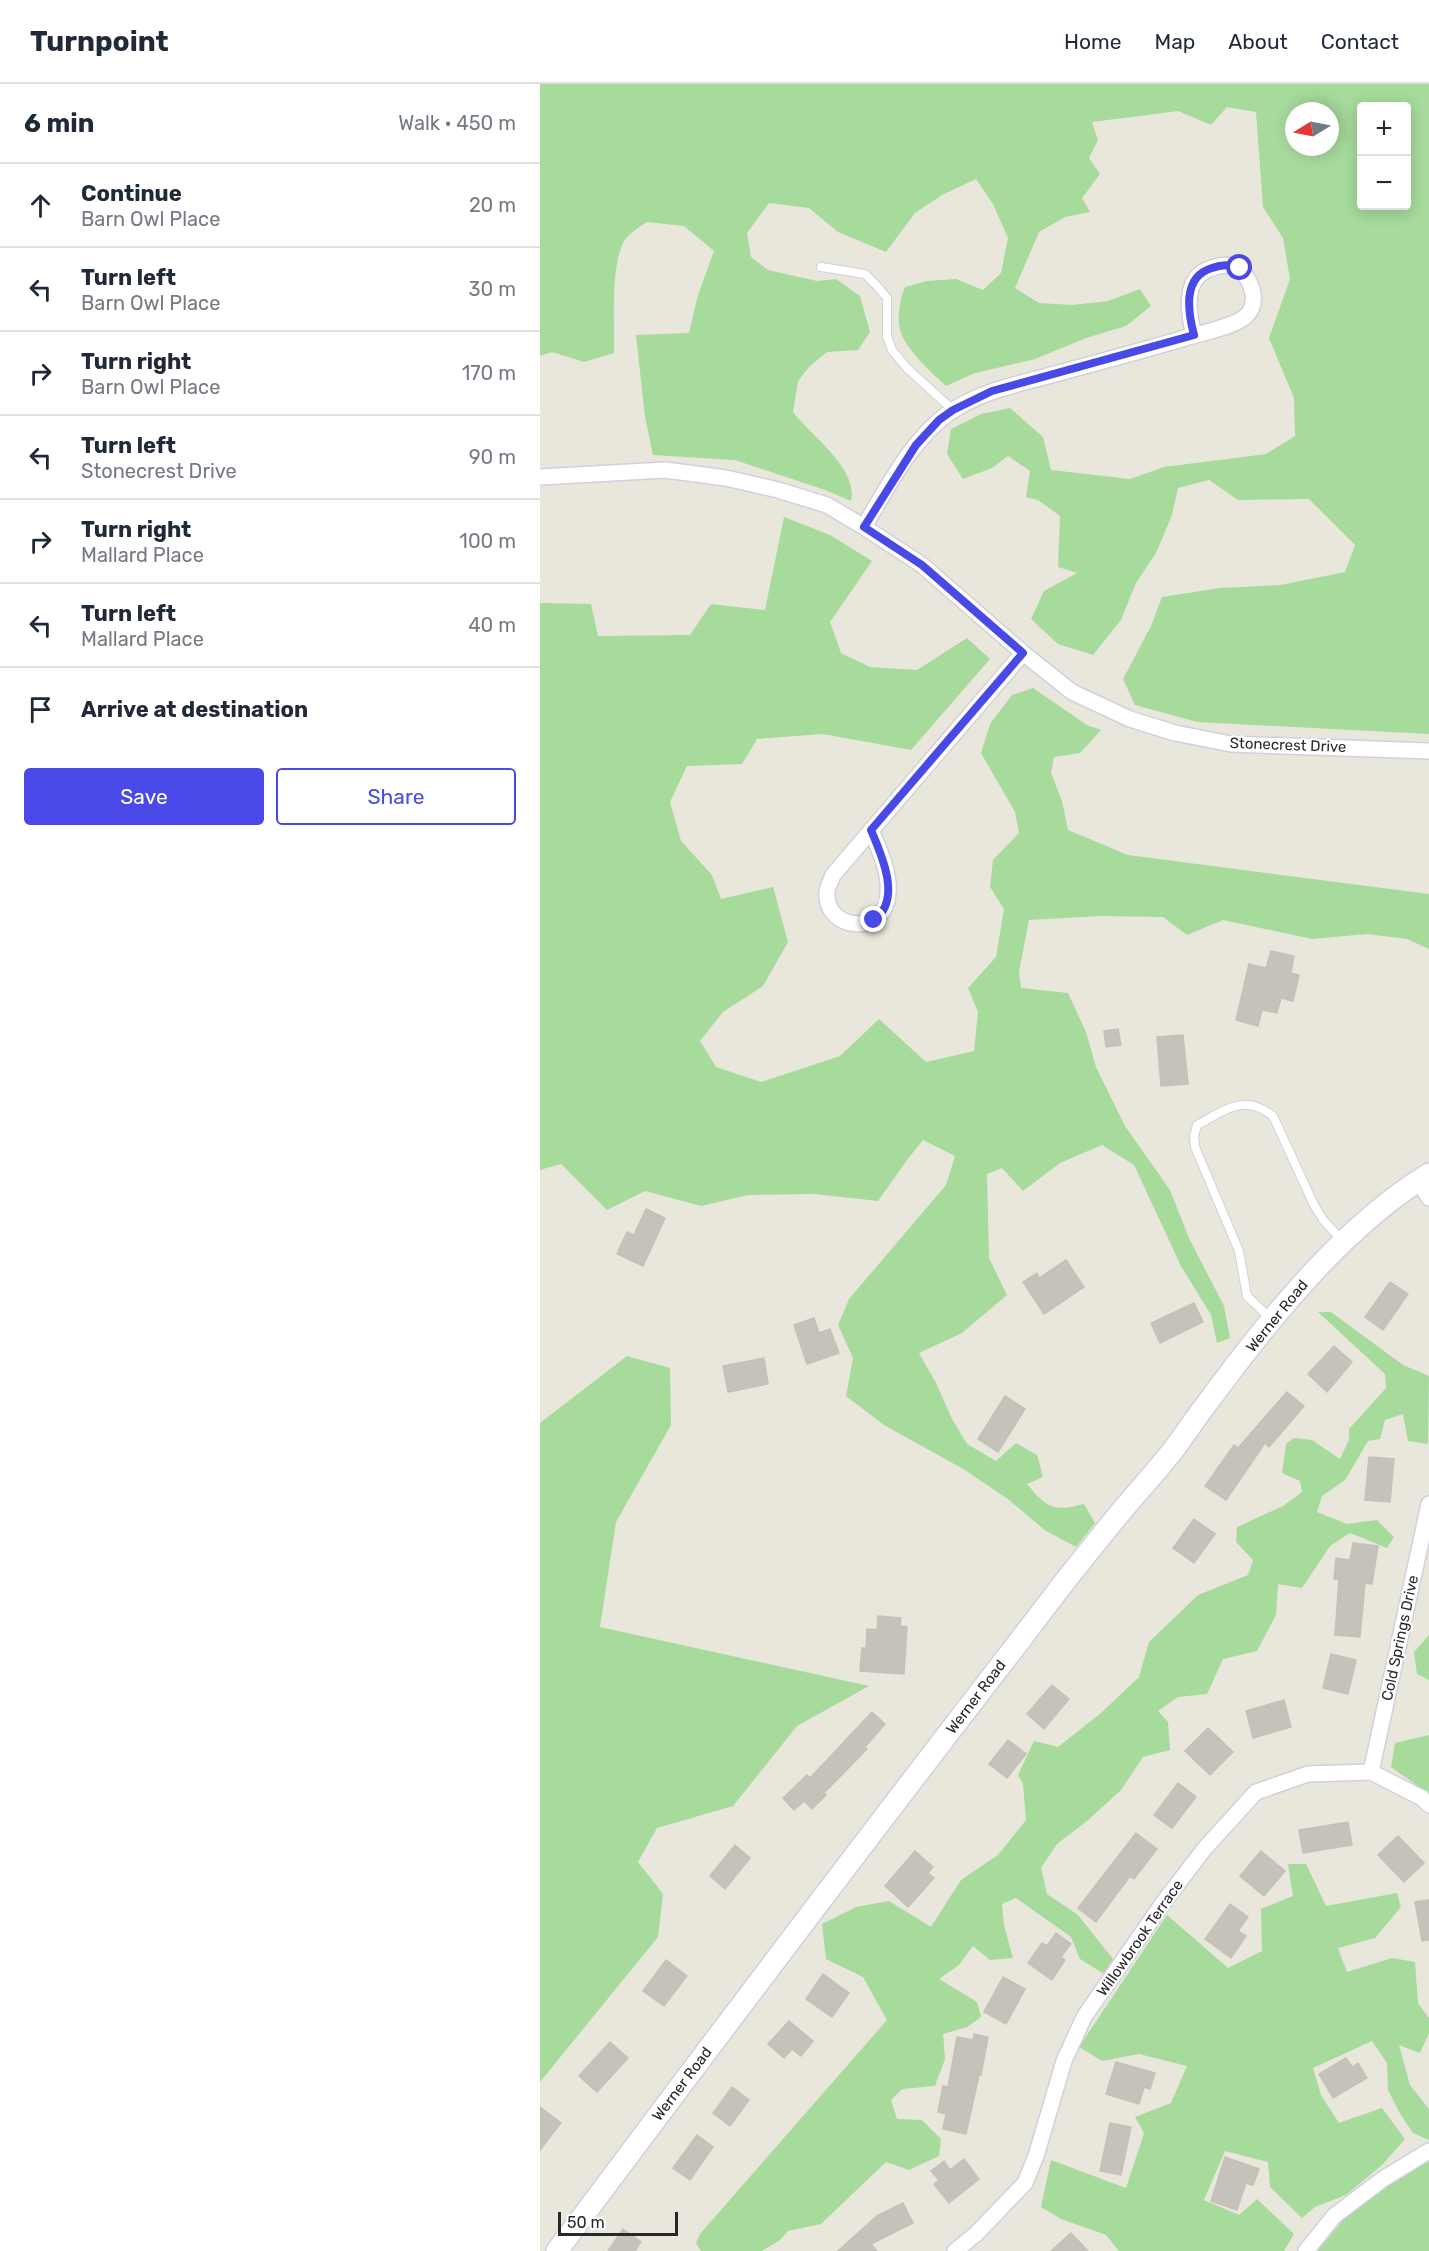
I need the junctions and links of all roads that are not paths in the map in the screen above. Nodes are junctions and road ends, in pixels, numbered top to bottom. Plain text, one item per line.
1 (821, 267) dead end
2 (1194, 335) junction
3 (953, 410) junction
4 (540, 477) edge
5 (864, 527) junction
6 (1023, 653) junction
7 (1429, 751) edge
8 (871, 830) junction
9 (1426, 1184) edge
10 (1344, 1242) junction
11 (1273, 1320) junction
12 (1429, 1504) edge
13 (1371, 1772) junction
14 (1429, 1805) edge
15 (1429, 2151) edge
16 (557, 2251) edge
17 (955, 2251) edge
18 (1306, 2251) edge

1 - 3 lane
2 - 2 street
2 - 3 street
3 - 5 street
4 - 5 street, Stonecrest Drive
5 - 6 street, Stonecrest Drive
6 - 7 street, Stonecrest Drive
6 - 8 street
8 - 8 street
9 - 10 street, Werner Road
10 - 11 street, Werner Road
10 - 11 lane
11 - 16 street, Werner Road
12 - 13 street, Cold Springs Drive
13 - 14 street, Willowbrook Terrace
13 - 17 street, Willowbrook Terrace
15 - 18 street

